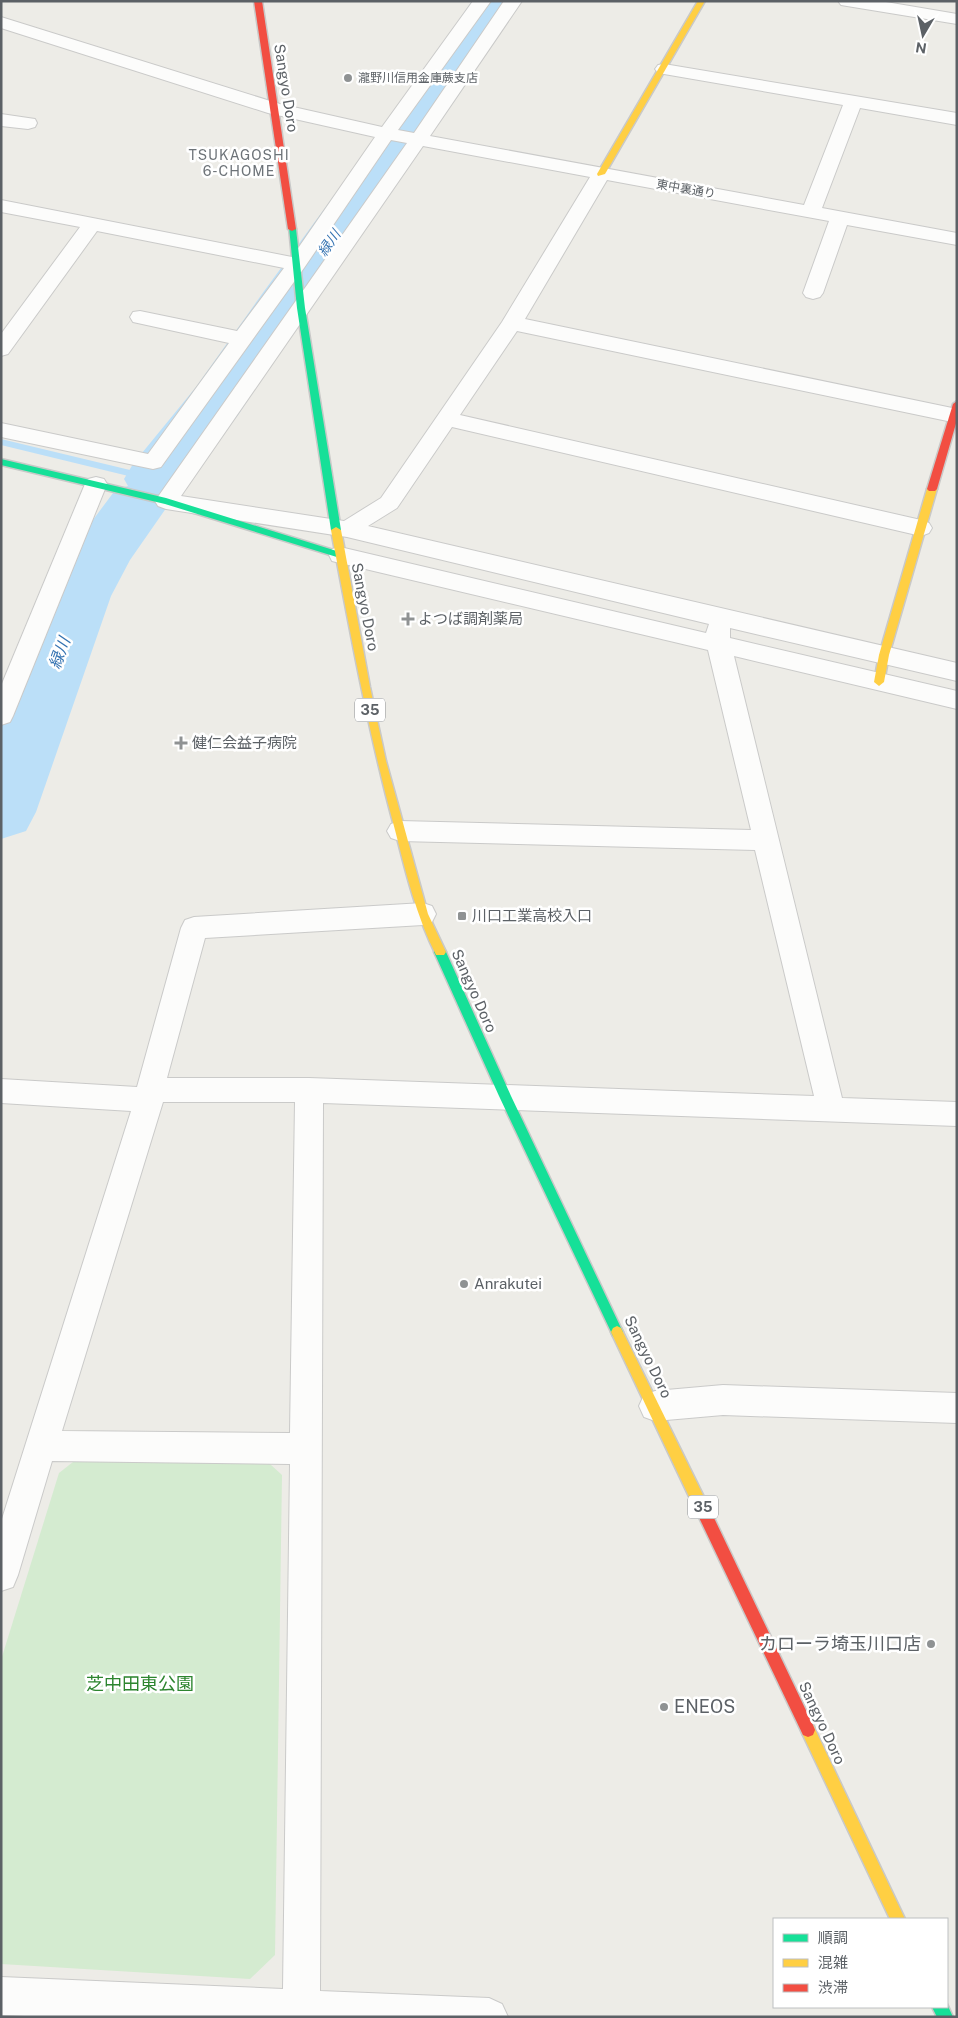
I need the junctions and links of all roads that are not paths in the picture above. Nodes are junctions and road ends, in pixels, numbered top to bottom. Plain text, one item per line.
1 (258, 1) edge
2 (482, 1) edge
3 (513, 1) edge
4 (702, 1) edge
5 (847, 1) edge
6 (957, 19) edge
7 (1, 22) edge
8 (664, 69) junction
9 (854, 101) junction
10 (275, 109) junction
11 (957, 119) edge
12 (1, 120) edge
13 (28, 123) dead end
14 (388, 134) junction
15 (417, 139) junction
16 (601, 174) junction
17 (1, 206) edge
18 (811, 212) junction
19 (840, 217) junction
20 (92, 224) junction
21 (957, 239) edge
22 (297, 265) junction
23 (813, 293) dead end
24 (301, 307) junction
25 (140, 317) dead end
26 (512, 323) junction
27 (243, 339) junction
28 (1, 349) edge
29 (956, 412) edge
30 (446, 419) junction
31 (1, 430) edge
32 (1, 462) edge
33 (96, 484) junction
34 (165, 500) junction
35 (342, 528) junction
36 (921, 528) junction
37 (340, 555) junction
38 (716, 618) junction
39 (719, 645) junction
40 (884, 655) junction
41 (957, 672) edge
42 (879, 682) junction
43 (957, 700) edge
44 (1, 716) edge
45 (400, 831) junction
46 (766, 840) junction
47 (423, 914) junction
48 (309, 1090) junction
49 (1, 1091) edge
50 (150, 1095) junction
51 (505, 1096) junction
52 (831, 1109) junction
53 (957, 1114) edge
54 (655, 1406) junction
55 (957, 1408) edge
56 (41, 1446) junction
57 (307, 1449) junction
58 (1, 1575) edge
59 (898, 1918) edge
60 (1, 1996) edge
61 (302, 2012) edge
62 (489, 2017) edge

1 - 10 main road, Sangyo Doro / 35
2 - 14 street
3 - 15 street
4 - 8 main road
5 - 6 street
7 - 10 street
8 - 9 street
8 - 16 main road
9 - 11 street
9 - 18 street
10 - 14 street
10 - 22 main road, Sangyo Doro / 35
12 - 13 street
14 - 15 street, 東中裏通り
14 - 22 street
15 - 16 street, 東中裏通り
15 - 24 street
16 - 18 street, 東中裏通り
16 - 26 street
17 - 20 street
18 - 19 street, 東中裏通り
19 - 21 street, 東中裏通り
19 - 23 street
20 - 22 street
20 - 28 street
22 - 24 main road, Sangyo Doro / 35
22 - 27 street
24 - 34 street
24 - 35 main road, Sangyo Doro / 35
25 - 27 street
26 - 29 street
26 - 30 street
27 - 31 street
29 - 36 main road
30 - 35 street
30 - 36 street
32 - 33 main road
33 - 34 main road
33 - 44 street
34 - 35 street
34 - 37 main road
35 - 37 main road, Sangyo Doro / 35
35 - 38 street
36 - 40 main road
37 - 39 street
37 - 45 main road, Sangyo Doro / 35
38 - 39 street
38 - 40 street
39 - 42 street
39 - 46 street
40 - 41 street
40 - 42 main road
42 - 43 street
45 - 46 street
45 - 47 main road, Sangyo Doro / 35
46 - 52 street
47 - 50 street
47 - 51 main road, Sangyo Doro / 35
48 - 50 street
48 - 51 street
48 - 57 street
49 - 50 street
50 - 56 street
51 - 52 street
51 - 54 main road, Sangyo Doro / 35
52 - 53 street
54 - 55 street
54 - 59 main road, Sangyo Doro / 35
56 - 57 street
56 - 58 street
57 - 61 street
60 - 61 street
61 - 62 street

